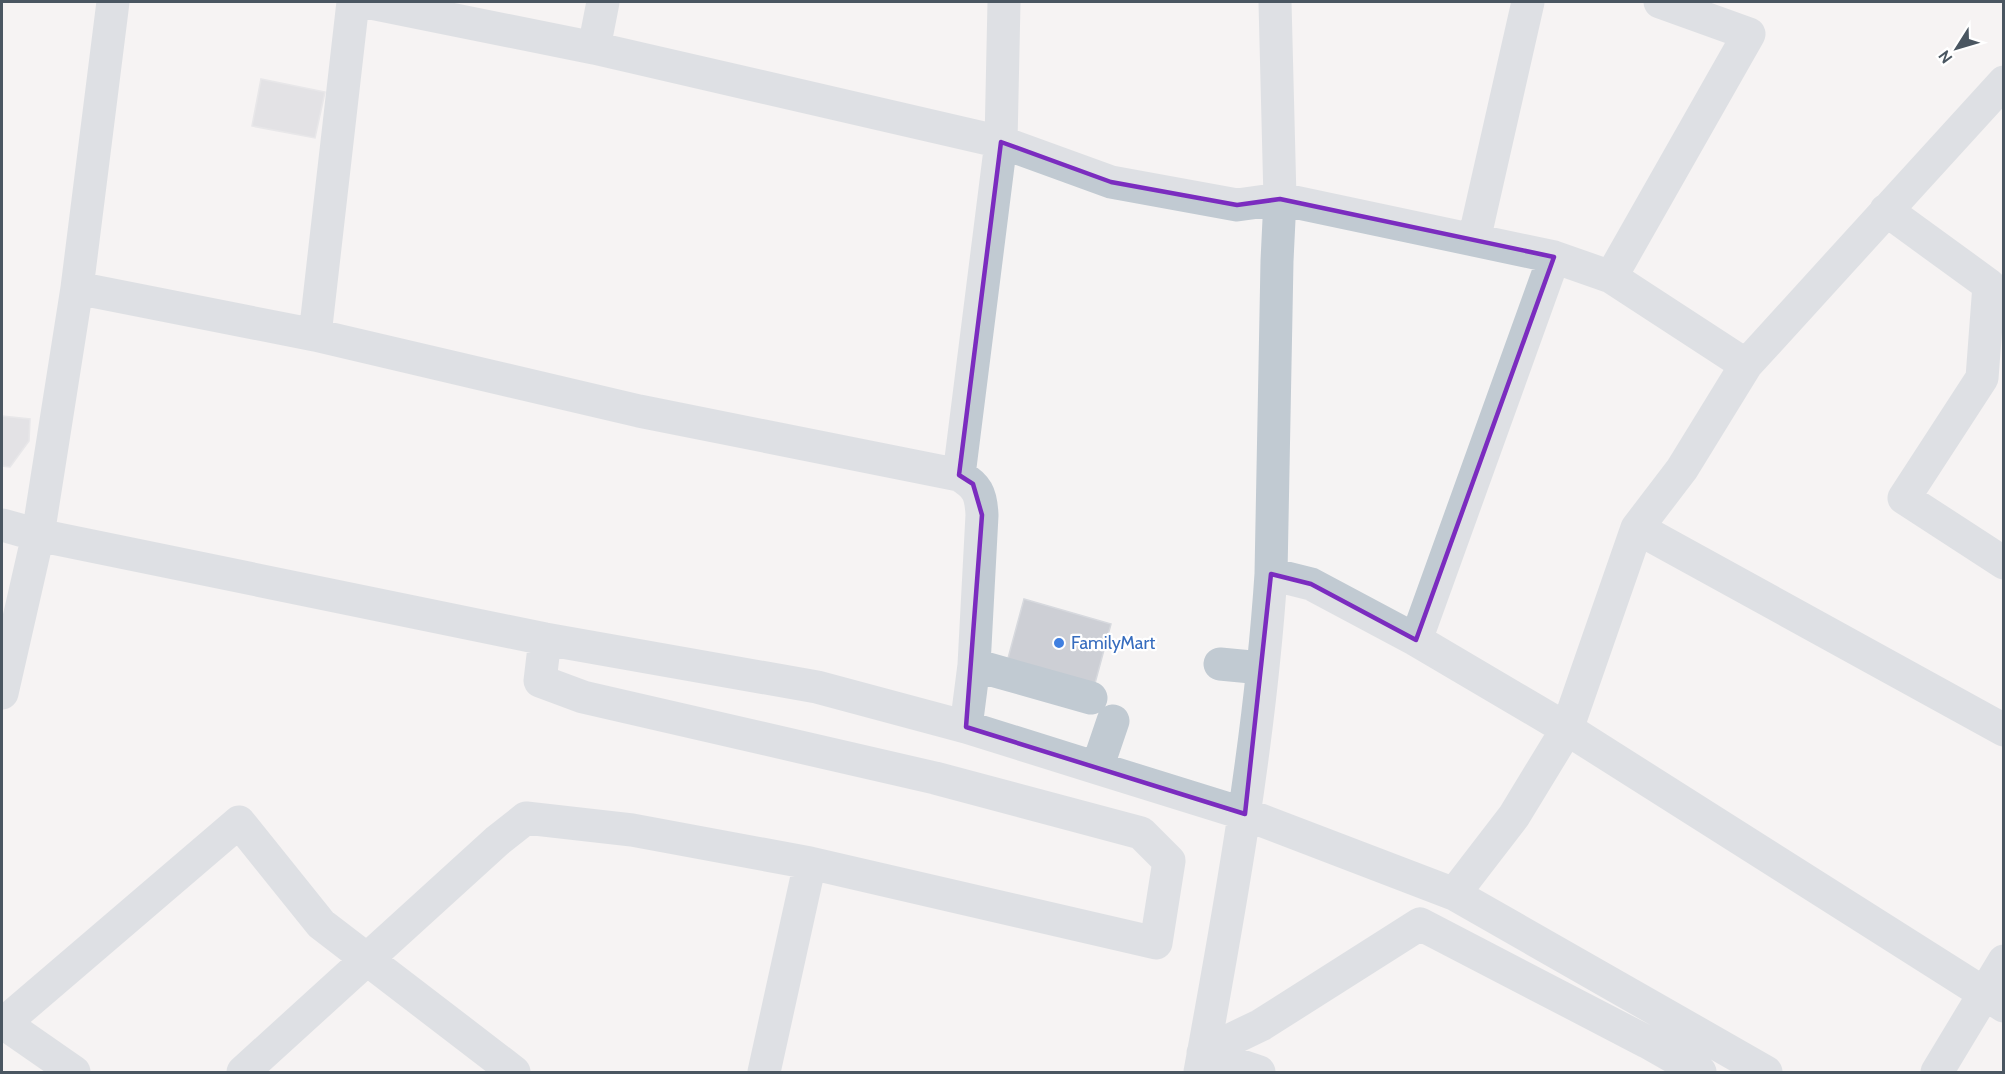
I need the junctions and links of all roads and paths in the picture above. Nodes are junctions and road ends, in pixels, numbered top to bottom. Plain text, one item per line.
1 (113, 2) edge
2 (353, 2) edge
3 (366, 2) edge
4 (603, 2) edge
5 (1004, 2) edge
6 (1275, 2) edge
7 (1528, 2) edge
8 (1660, 2) edge
9 (594, 48) junction
10 (2004, 82) edge
11 (1001, 142) junction
12 (1280, 199) junction
13 (1886, 210) junction
14 (1474, 240) junction
15 (1554, 257) junction
16 (1611, 277) junction
17 (77, 288) junction
18 (315, 335) junction
19 (1746, 366) junction
20 (959, 475) junction
21 (2, 525) edge
22 (1637, 528) junction
23 (38, 535) junction
24 (2004, 563) edge
25 (1271, 574) junction
26 (545, 639) junction
27 (1416, 640) junction
28 (1220, 664) dead end
29 (974, 665) junction
30 (1262, 668) junction
31 (2, 693) edge
32 (966, 727) junction
33 (1567, 729) junction
34 (2004, 730) edge
35 (1097, 768) junction
36 (1245, 814) junction
37 (810, 863) junction
38 (1454, 894) junction
39 (368, 958) junction
40 (2004, 961) edge
41 (1993, 1000) edge
42 (2, 1023) edge
43 (1201, 1063) edge
44 (74, 1072) edge
45 (243, 1072) edge
46 (514, 1072) edge
47 (764, 1072) edge
48 (1259, 1072) edge
49 (1700, 1072) edge
50 (1766, 1072) edge
51 (1937, 1072) edge

1 - 17 street
2 - 18 street
3 - 9 street
4 - 9 street
5 - 11 street
6 - 12 street
7 - 14 street
8 - 16 street
9 - 11 street
10 - 13 street
11 - 12 street
11 - 20 street
12 - 14 street
12 - 25 street
13 - 19 street
13 - 24 street
14 - 15 street
15 - 16 street
15 - 27 street
16 - 19 street
17 - 18 street
17 - 23 street
18 - 20 street
19 - 22 street
20 - 29 street
21 - 23 street
22 - 33 street
22 - 34 street
23 - 26 street
23 - 31 street
25 - 27 street
25 - 30 street
26 - 32 street
26 - 37 street
27 - 33 street
28 - 30 street
29 - 32 street
29 - 35 street
30 - 36 street
32 - 35 street
33 - 38 street
33 - 41 street
35 - 36 street
36 - 38 street
36 - 43 street
37 - 39 street
37 - 47 street
38 - 50 street
39 - 42 street
39 - 45 street
39 - 46 street
40 - 41 street
41 - 51 street
42 - 44 street
43 - 48 street
43 - 49 street

